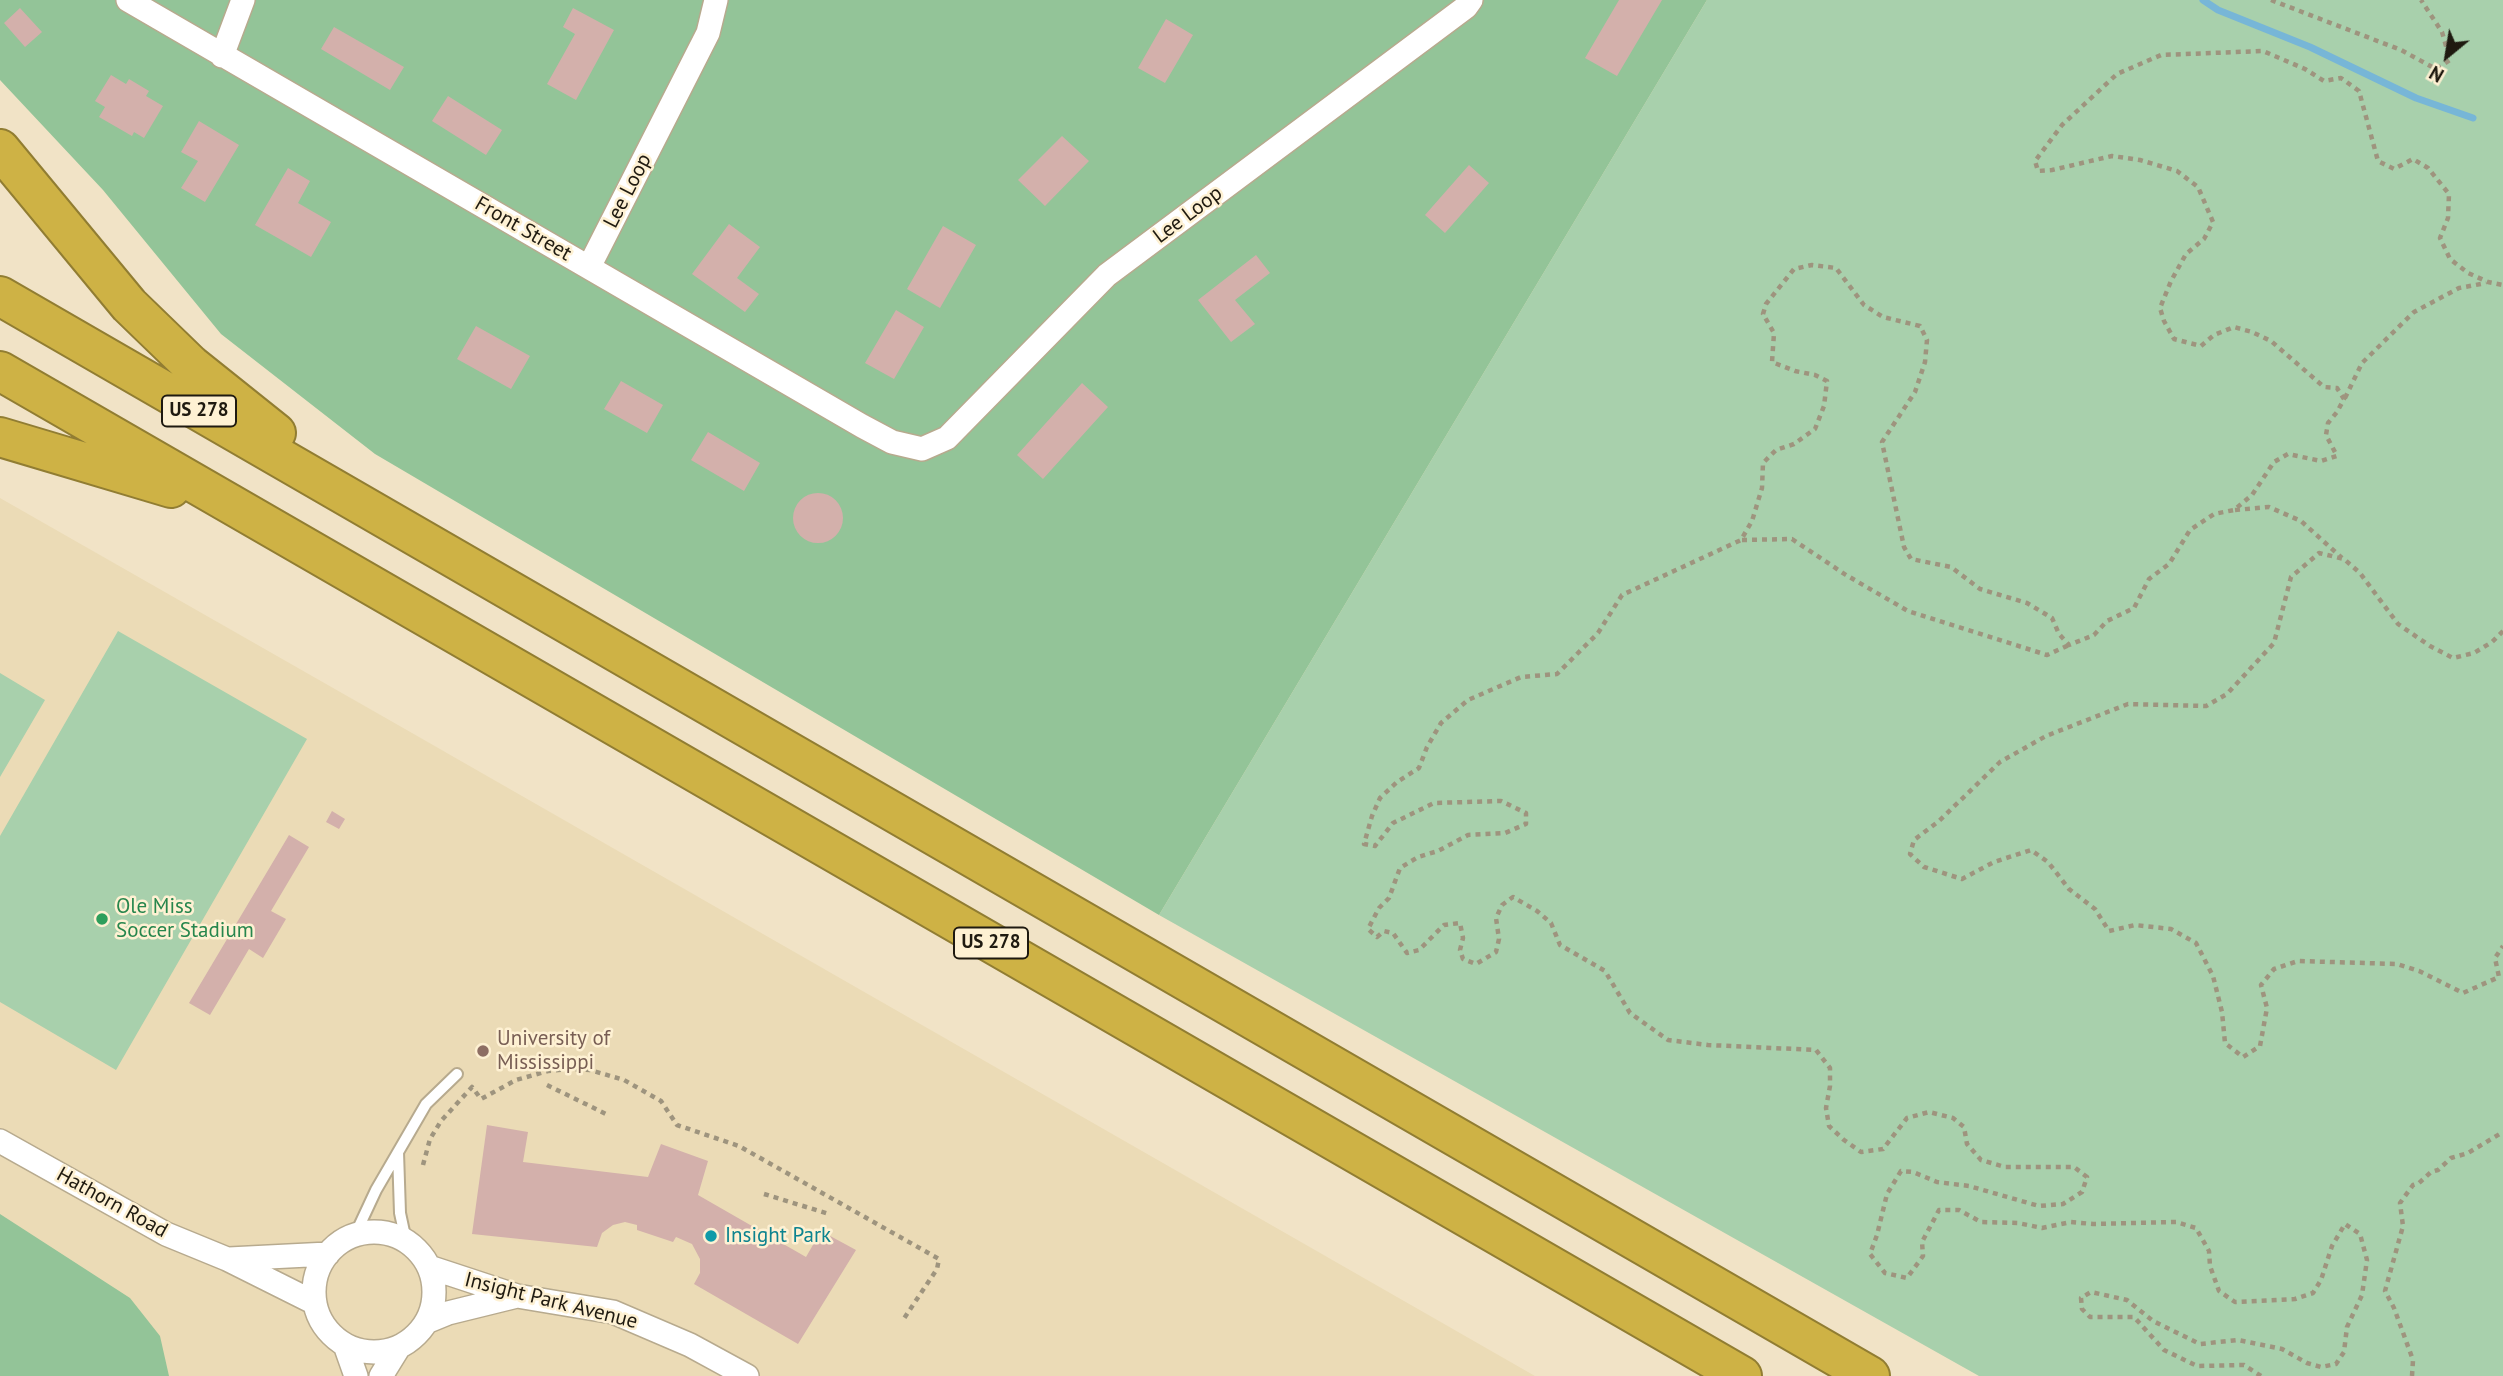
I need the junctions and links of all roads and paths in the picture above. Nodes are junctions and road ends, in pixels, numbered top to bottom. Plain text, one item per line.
1 (128, 0) edge
2 (243, 0) edge
3 (716, 0) edge
4 (1471, 0) edge
5 (2272, 0) edge
6 (2421, 0) edge
7 (222, 56) junction
8 (0, 149) edge
9 (589, 267) junction
10 (2488, 282) junction
11 (2503, 285) edge
12 (0, 296) edge
13 (0, 371) edge
14 (2344, 399) junction
15 (0, 437) edge
16 (922, 449) joint
17 (240, 509) junction
18 (2234, 510) junction
19 (398, 525) junction
20 (1741, 540) junction
21 (2344, 559) junction
22 (2503, 631) edge
23 (2069, 645) junction
24 (2503, 946) edge
25 (457, 1074) dead end
26 (547, 1086) dead end
27 (606, 1114) dead end
28 (2503, 1132) edge
29 (0, 1141) edge
30 (398, 1149) junction
31 (423, 1165) dead end
32 (764, 1194) dead end
33 (828, 1214) dead end
34 (355, 1235) junction
35 (406, 1241) junction
36 (328, 1254) junction
37 (227, 1259) junction
38 (429, 1267) junction
39 (517, 1296) junction
40 (315, 1303) junction
41 (903, 1320) dead end
42 (426, 1322) junction
43 (345, 1345) junction
44 (399, 1347) junction
45 (356, 1376) edge
46 (381, 1376) edge
47 (747, 1376) edge
48 (1742, 1376) edge
49 (1870, 1376) edge
50 (2261, 1376) edge
51 (2412, 1376) edge

1 - 7 street, Front Street
2 - 7 street
3 - 9 street, Lee Loop
4 - 16 street, Lee Loop
5 - 6 path
7 - 9 street, Front Street
8 - 19 highway
9 - 16 street, Front Street
10 - 11 path
10 - 14 path
10 - 14 path
12 - 19 highway, US 278
13 - 17 highway, US 278
14 - 18 path
15 - 17 highway
17 - 48 highway, US 278
18 - 21 path
18 - 23 path
19 - 49 highway, US 278
20 - 23 path
20 - 23 path
20 - 50 path
21 - 22 path
21 - 24 path
25 - 30 lane
26 - 27 path
28 - 51 path
29 - 37 street, Hathorn Road
30 - 34 lane
30 - 35 lane
31 - 41 path
32 - 33 path
34 - 35 street
34 - 36 street
35 - 38 street
36 - 37 street, Hathorn Road
36 - 40 street
37 - 40 street, Hathorn Road
38 - 39 street, Insight Park Avenue
38 - 42 street
39 - 42 street
39 - 47 street, Insight Park Avenue
40 - 43 street
42 - 44 street
43 - 44 street
43 - 45 street
44 - 46 street

